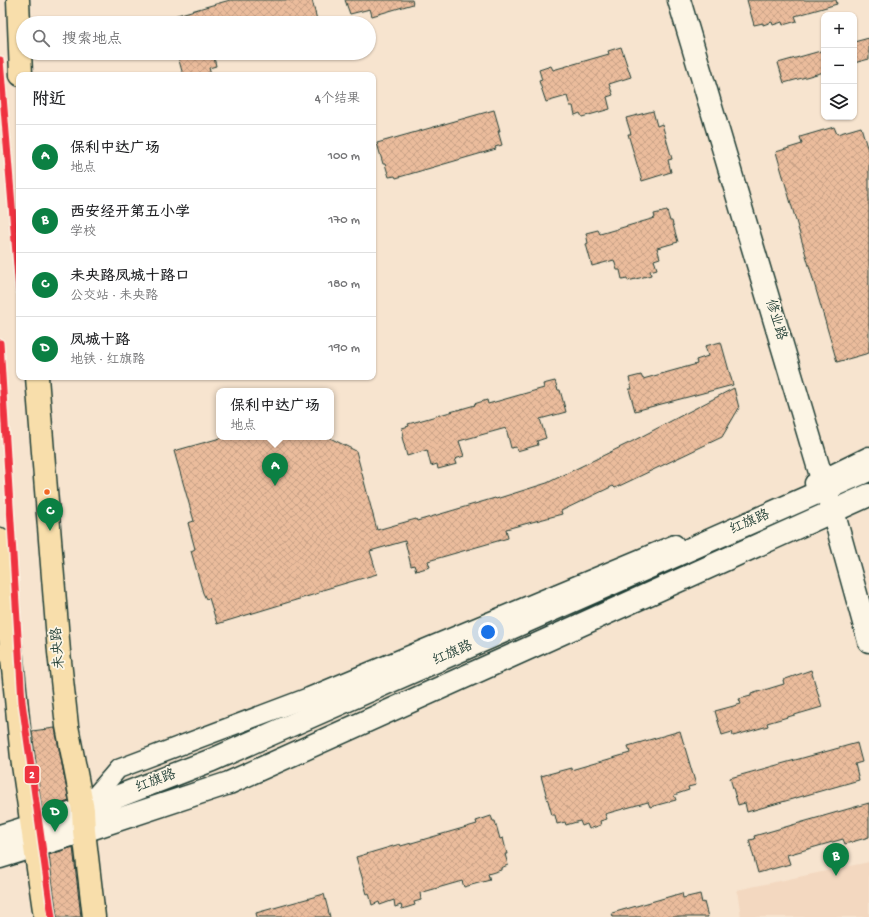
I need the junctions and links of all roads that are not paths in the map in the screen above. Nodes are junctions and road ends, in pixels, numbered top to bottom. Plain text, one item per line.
1 (679, 0) edge
2 (23, 1) edge
3 (23, 16) edge
4 (21, 60) edge
5 (21, 72) edge
6 (37, 380) edge
7 (869, 456) edge
8 (869, 470) edge
9 (824, 485) junction
10 (869, 494) edge
11 (833, 511) junction
12 (0, 538) edge
13 (869, 641) edge
14 (83, 821) junction
15 (0, 825) edge
16 (34, 835) junction
17 (0, 836) edge
18 (0, 857) edge
19 (45, 917) edge
20 (94, 917) edge

1 - 9 main road, 修业路
2 - 3 main road
4 - 5 main road
6 - 14 main road, 未央路
7 - 9 street
8 - 9 main road, 红旗路
9 - 11 main road, 修业路
9 - 14 main road, 红旗路
10 - 11 main road, 红旗路
11 - 13 main road, 修业路
11 - 14 main road, 红旗路
12 - 16 main road
14 - 16 main road, 红旗路
14 - 20 main road, 未央路
15 - 16 street
16 - 17 main road
16 - 18 main road
16 - 19 main road

